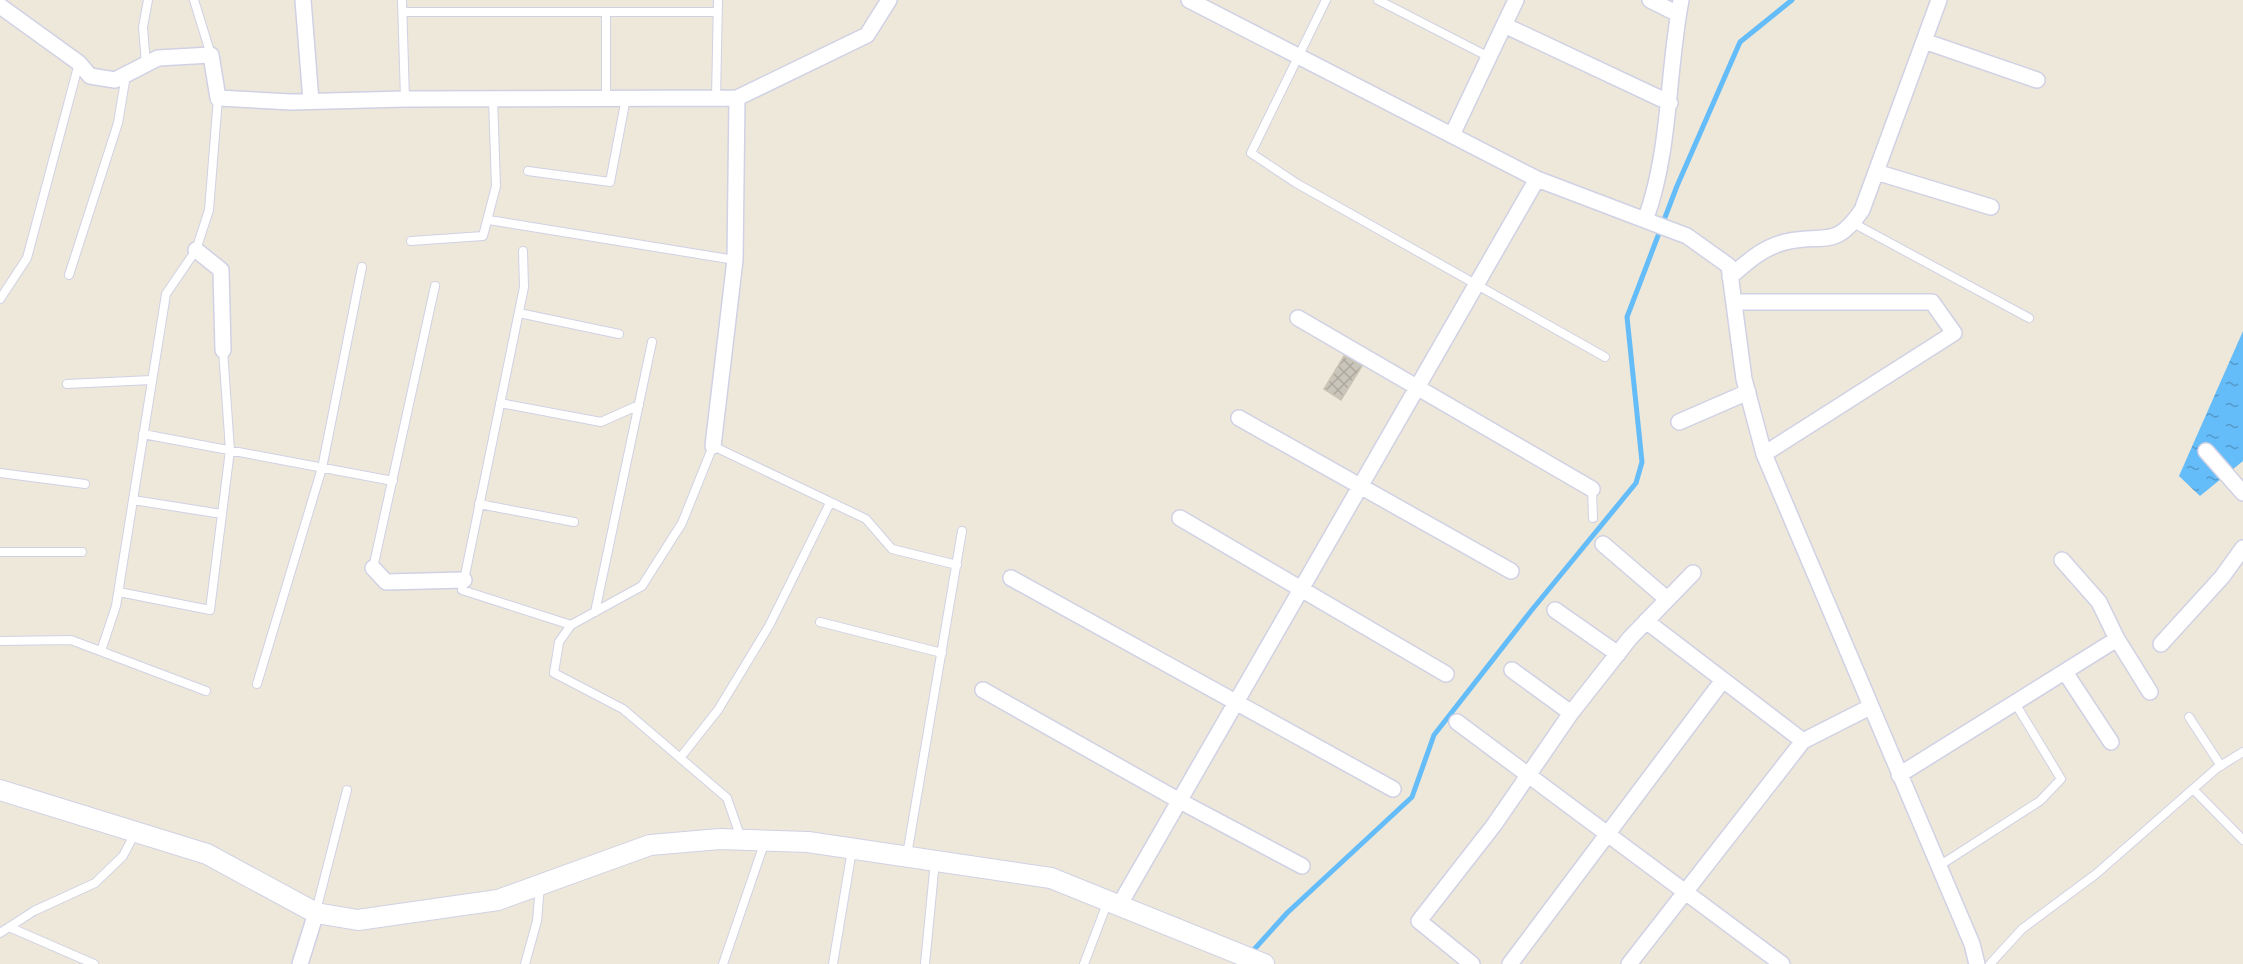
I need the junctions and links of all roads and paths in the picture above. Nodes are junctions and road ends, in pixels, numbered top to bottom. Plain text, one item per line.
1 (148, 0) edge
2 (194, 0) edge
3 (303, 0) edge
4 (402, 0) edge
5 (718, 0) edge
6 (889, 0) edge
7 (1189, 0) edge
8 (1326, 0) edge
9 (1378, 0) edge
10 (1516, 0) edge
11 (1650, 0) edge
12 (1939, 0) edge
13 (0, 6) edge
14 (1679, 7) edge
15 (403, 12) junction
16 (606, 12) junction
17 (718, 12) junction
18 (1504, 25) junction
19 (1924, 41) junction
20 (211, 54) junction
21 (1300, 57) junction
22 (1489, 57) junction
23 (79, 63) junction
24 (146, 64) junction
25 (126, 75) junction
26 (2037, 80) dead end
27 (218, 98) junction
28 (626, 98) junction
29 (716, 98) junction
30 (737, 98) junction
31 (405, 99) junction
32 (493, 99) junction
33 (606, 99) junction
34 (311, 101) junction
35 (1670, 103) junction
36 (1452, 135) junction
37 (528, 171) dead end
38 (1876, 172) junction
39 (1537, 179) junction
40 (1991, 207) dead end
41 (489, 220) junction
42 (1649, 220) junction
43 (1853, 223) junction
44 (411, 241) dead end
45 (196, 250) junction
46 (523, 251) dead end
47 (735, 260) junction
48 (362, 267) dead end
49 (69, 275) dead end
50 (1730, 277) junction
51 (1476, 285) junction
52 (435, 286) dead end
53 (0, 299) edge
54 (1734, 302) junction
55 (519, 313) junction
56 (1298, 318) dead end
57 (2029, 318) dead end
58 (619, 334) dead end
59 (652, 342) dead end
60 (223, 350) joint
61 (1605, 357) dead end
62 (151, 380) junction
63 (67, 384) dead end
64 (1417, 387) junction
65 (1748, 392) junction
66 (500, 403) junction
67 (639, 405) junction
68 (1239, 418) dead end
69 (1679, 422) dead end
70 (143, 434) junction
71 (713, 446) junction
72 (230, 450) junction
73 (2206, 451) dead end
74 (1764, 454) junction
75 (322, 468) junction
76 (0, 473) edge
77 (393, 481) junction
78 (85, 484) dead end
79 (1360, 486) junction
80 (1592, 489) joint
81 (2243, 493) edge
82 (132, 500) junction
83 (830, 503) junction
84 (479, 504) junction
85 (222, 513) junction
86 (1180, 518) dead end
87 (1593, 518) dead end
88 (574, 522) dead end
89 (962, 531) dead end
90 (1603, 544) dead end
91 (2243, 548) edge
92 (0, 552) edge
93 (82, 552) dead end
94 (2062, 560) dead end
95 (957, 565) junction
96 (373, 568) joint
97 (1511, 571) dead end
98 (1693, 573) dead end
99 (1011, 578) dead end
100 (464, 580) junction
101 (1301, 589) junction
102 (119, 592) junction
103 (1667, 599) junction
104 (1555, 610) dead end
105 (595, 612) junction
106 (1646, 621) junction
107 (820, 622) dead end
108 (571, 625) junction
109 (2117, 639) junction
110 (0, 641) edge
111 (2161, 644) dead end
112 (101, 651) junction
113 (942, 653) junction
114 (1618, 654) junction
115 (1512, 670) dead end
116 (2065, 672) junction
117 (1446, 674) dead end
118 (1723, 680) junction
119 (257, 684) dead end
120 (983, 690) dead end
121 (206, 691) dead end
122 (2150, 692) dead end
123 (1236, 702) junction
124 (2015, 703) junction
125 (1870, 708) junction
126 (1571, 713) junction
127 (2189, 717) dead end
128 (1457, 722) dead end
129 (1803, 741) junction
130 (2111, 742) dead end
131 (2243, 752) edge
132 (680, 758) junction
133 (2221, 766) junction
134 (1528, 774) junction
135 (1899, 775) junction
136 (1393, 789) dead end
137 (2193, 789) junction
138 (0, 790) edge
139 (347, 790) dead end
140 (1178, 800) junction
141 (136, 831) junction
142 (1608, 834) junction
143 (742, 839) junction
144 (765, 840) junction
145 (2243, 840) edge
146 (852, 848) junction
147 (907, 856) junction
148 (935, 861) junction
149 (1302, 866) dead end
150 (1939, 866) junction
151 (541, 884) junction
152 (1685, 892) junction
153 (1114, 902) junction
154 (316, 913) junction
155 (9, 927) junction
156 (0, 933) edge
157 (1979, 963) edge
158 (94, 964) edge
159 (300, 964) edge
160 (525, 964) edge
161 (723, 964) edge
162 (834, 964) edge
163 (925, 964) edge
164 (1084, 964) edge
165 (1263, 964) edge
166 (1472, 964) edge
167 (1510, 964) edge
168 (1629, 964) edge
169 (1782, 964) edge

1 - 24 lane
2 - 20 lane
3 - 34 street
4 - 15 lane
5 - 17 lane
6 - 30 street
7 - 21 street
8 - 21 lane
9 - 22 lane
10 - 18 street
11 - 14 street
12 - 19 street
13 - 23 street
14 - 35 street
15 - 16 lane
15 - 31 lane
16 - 17 lane
16 - 33 lane
17 - 29 lane
18 - 22 street
18 - 35 street
19 - 26 street
19 - 38 street
20 - 24 street
20 - 27 street
21 - 36 street
21 - 51 lane
22 - 36 street
23 - 25 street
23 - 53 lane
24 - 25 street
25 - 49 lane
27 - 34 street
27 - 45 lane
28 - 29 street
28 - 33 street
28 - 37 lane
29 - 30 street
30 - 47 street
31 - 32 street
31 - 34 street
32 - 33 street
32 - 41 lane
35 - 42 street
36 - 39 street
38 - 40 street
38 - 43 street
39 - 42 street
39 - 51 street
41 - 44 lane
41 - 47 lane
42 - 50 street
43 - 50 street
43 - 57 lane
45 - 60 street
45 - 62 lane
46 - 55 lane
47 - 71 street
48 - 75 lane
50 - 54 street
51 - 61 lane
51 - 64 street
52 - 77 lane
54 - 65 street
54 - 74 street
55 - 58 lane
55 - 66 lane
56 - 64 street
59 - 67 lane
60 - 72 lane
62 - 63 lane
62 - 70 lane
64 - 79 street
64 - 80 street
65 - 69 street
65 - 74 street
66 - 67 lane
66 - 84 lane
67 - 105 lane
68 - 79 street
70 - 72 lane
70 - 82 lane
71 - 83 lane
71 - 105 lane
72 - 75 lane
72 - 85 lane
73 - 81 street
74 - 125 street
75 - 77 lane
75 - 119 lane
76 - 78 lane
77 - 96 lane
79 - 97 street
79 - 101 street
80 - 87 lane
82 - 85 lane
82 - 102 lane
83 - 95 lane
83 - 132 lane
84 - 88 lane
84 - 100 lane
85 - 102 lane
86 - 101 street
89 - 95 lane
90 - 103 street
91 - 111 street
92 - 93 lane
94 - 109 street
95 - 113 lane
96 - 100 street
98 - 103 street
99 - 123 street
100 - 108 lane
101 - 117 street
101 - 123 street
102 - 112 lane
103 - 106 street
104 - 114 street
105 - 108 lane
106 - 114 street
106 - 118 street
107 - 113 lane
108 - 132 lane
109 - 116 street
109 - 122 street
110 - 112 lane
112 - 121 lane
113 - 147 lane
114 - 126 street
115 - 126 street
116 - 124 street
116 - 130 street
118 - 129 street
118 - 142 street
120 - 140 street
123 - 136 street
123 - 140 street
124 - 135 street
124 - 150 lane
125 - 129 street
125 - 135 street
126 - 134 street
127 - 133 lane
128 - 134 street
129 - 152 street
131 - 133 lane
132 - 143 lane
133 - 137 lane
134 - 142 street
134 - 166 street
135 - 150 street
137 - 145 lane
137 - 157 lane
138 - 141 street
139 - 154 lane
140 - 149 street
140 - 153 street
141 - 154 street
141 - 155 lane
142 - 152 street
142 - 167 street
143 - 144 street
143 - 151 street
144 - 146 street
144 - 161 lane
146 - 147 street
146 - 162 lane
147 - 148 street
148 - 153 street
148 - 163 lane
150 - 157 street
151 - 154 street
151 - 160 lane
152 - 168 street
152 - 169 street
153 - 164 lane
153 - 165 street
154 - 159 street
155 - 156 lane
155 - 158 lane

